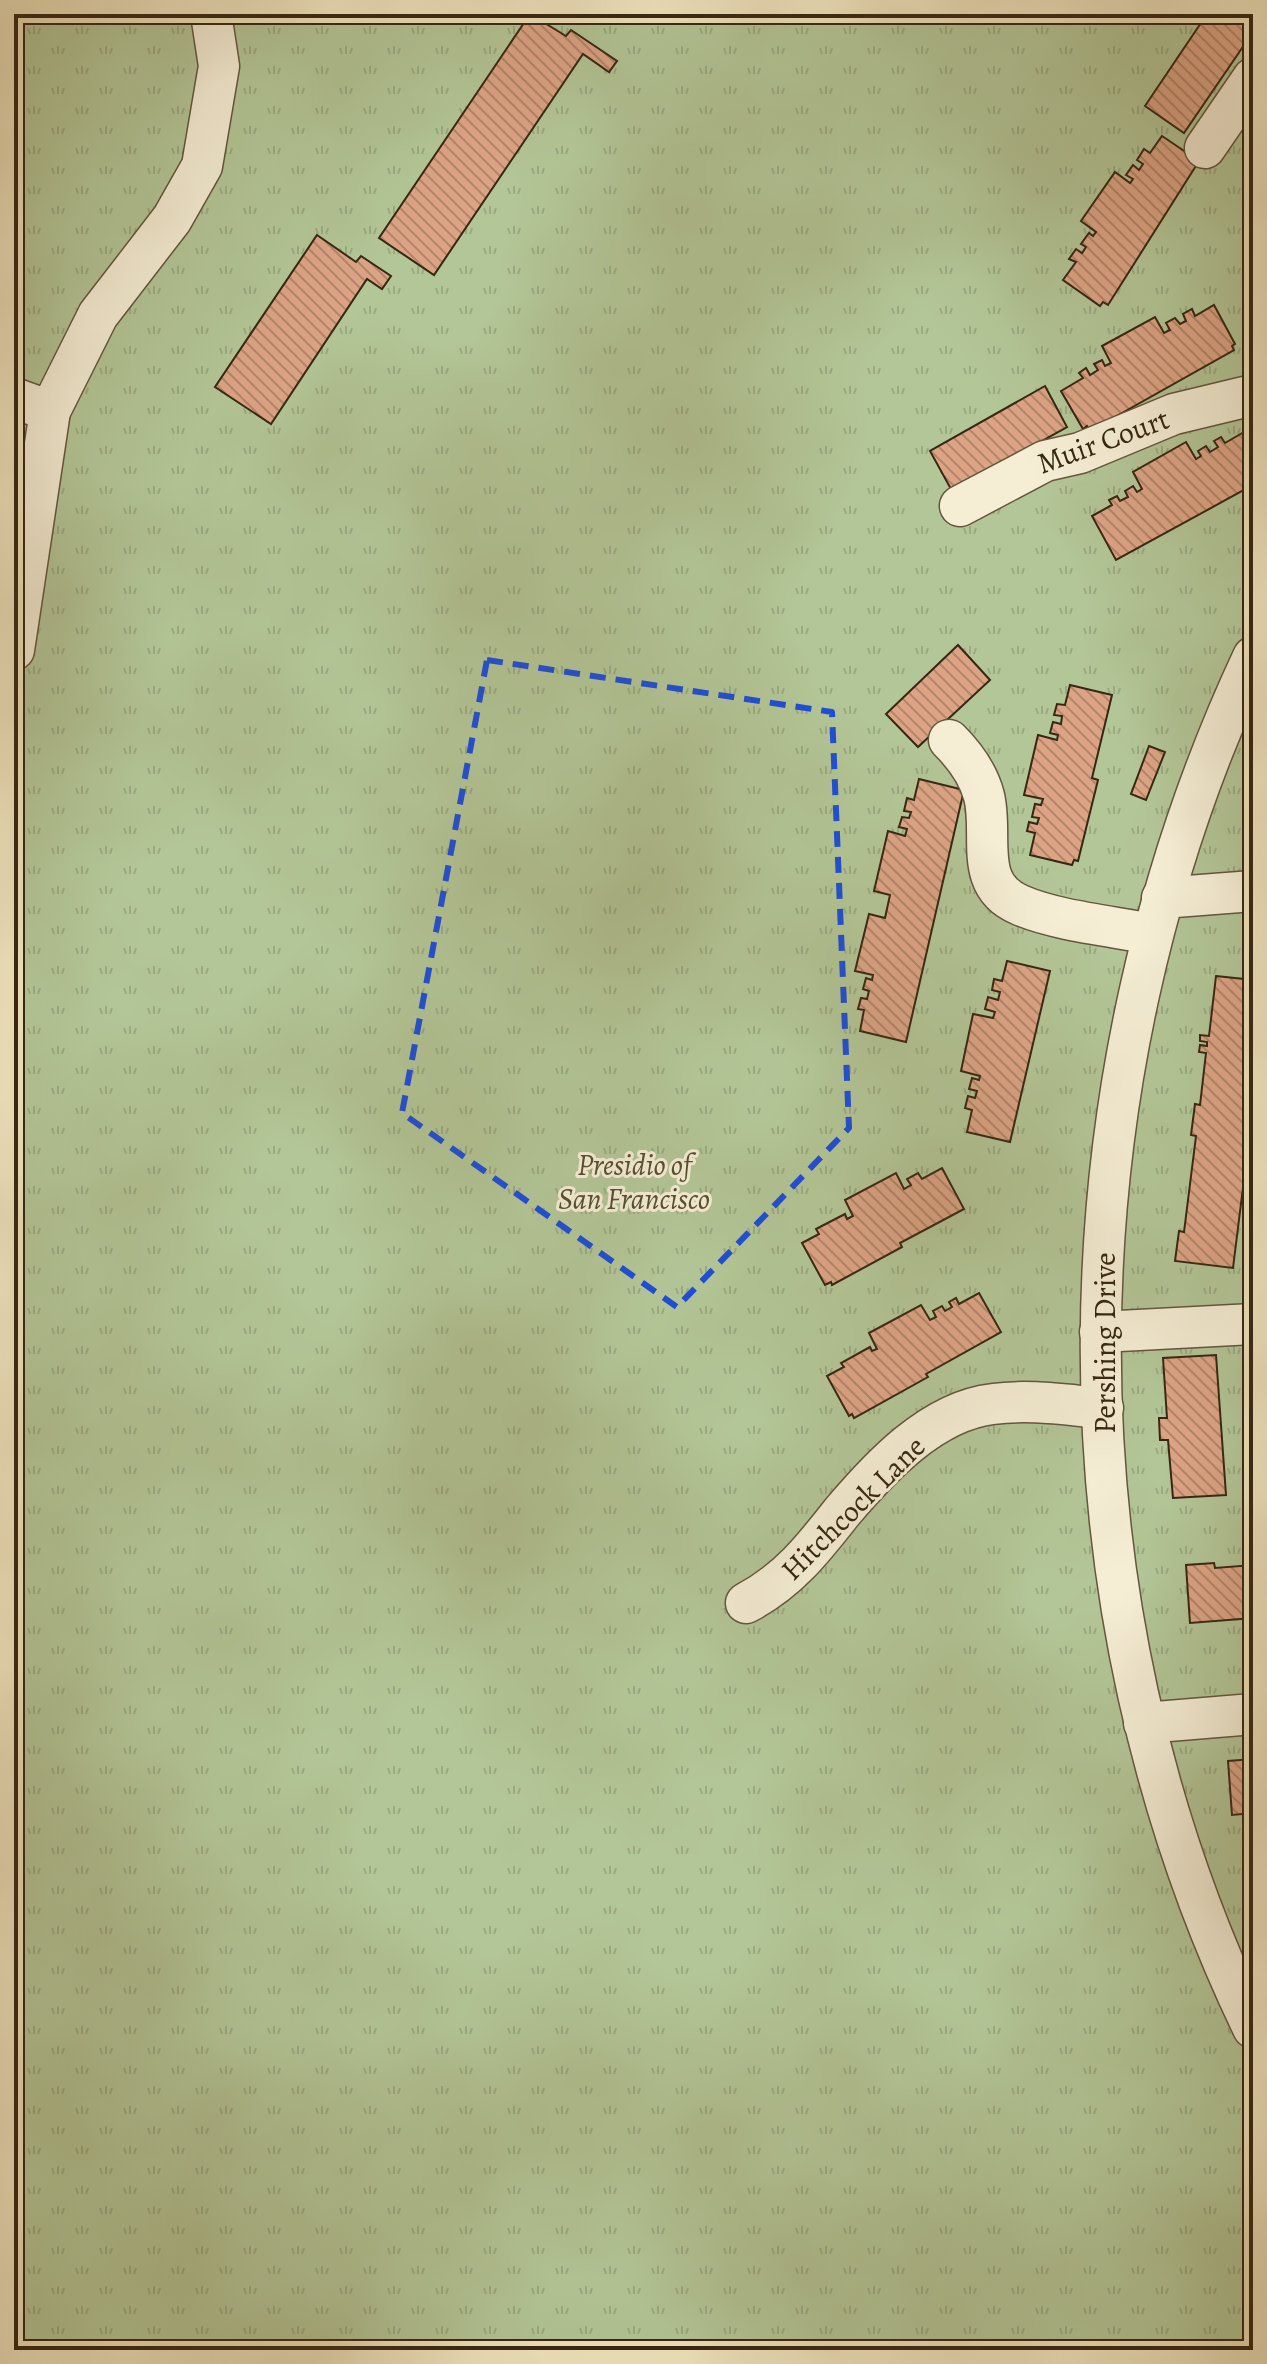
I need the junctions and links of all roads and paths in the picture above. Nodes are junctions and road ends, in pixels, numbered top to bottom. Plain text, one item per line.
1 (211, 14) edge
2 (1253, 78) edge
3 (1205, 148) dead end
4 (1253, 395) edge
5 (32, 405) edge
6 (960, 506) dead end
7 (14, 650) edge
8 (1253, 657) edge
9 (949, 740) dead end
10 (1253, 891) edge
11 (1157, 916) junction
12 (1253, 1324) edge
13 (1100, 1332) junction
14 (1103, 1408) junction
15 (746, 1603) dead end
16 (1253, 1714) edge
17 (1144, 1723) junction
18 (1253, 2028) edge

1 - 5 street
2 - 3 street
4 - 6 street, Muir Court
5 - 7 street
8 - 11 street, Pershing Drive
9 - 11 street
10 - 11 street
11 - 13 street, Pershing Drive
12 - 13 street
13 - 14 street, Pershing Drive
14 - 15 street, Hitchcock Lane
14 - 17 street, Pershing Drive
16 - 17 street
17 - 18 street, Pershing Drive

